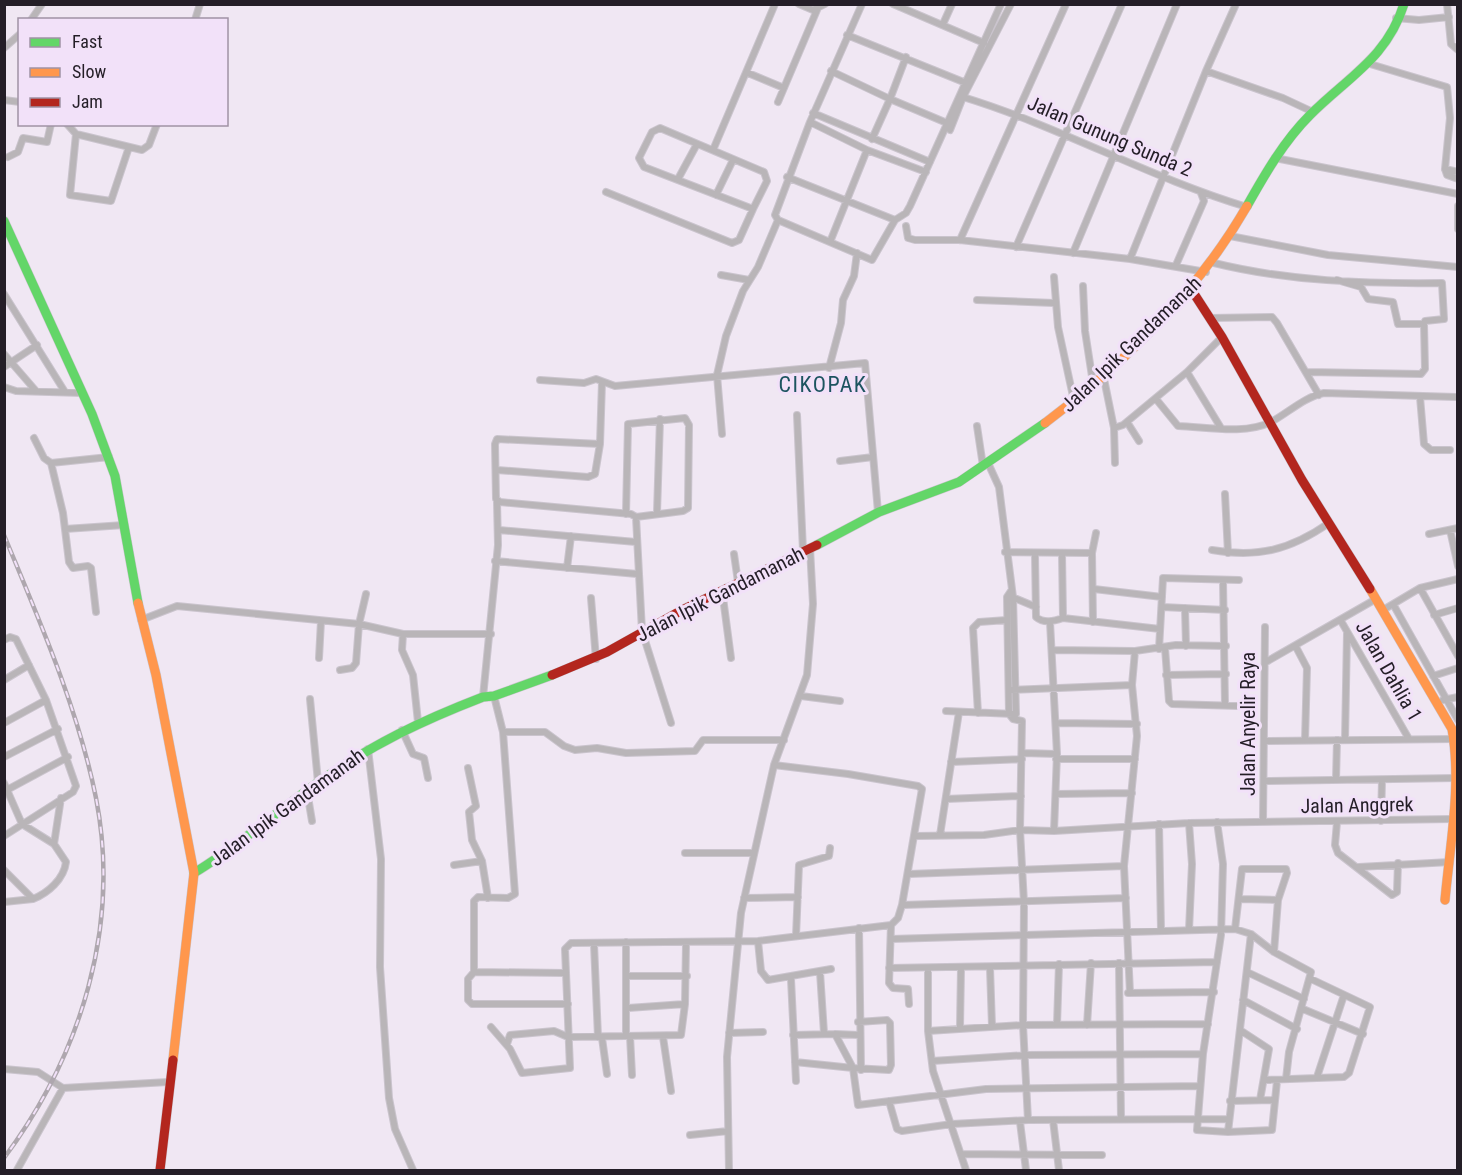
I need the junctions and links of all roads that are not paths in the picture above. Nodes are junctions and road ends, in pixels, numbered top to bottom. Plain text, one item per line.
1 (42, 4) edge
2 (775, 4) edge
3 (798, 4) edge
4 (825, 4) edge
5 (862, 4) edge
6 (893, 4) edge
7 (952, 4) edge
8 (1001, 4) edge
9 (1011, 4) edge
10 (1066, 4) edge
11 (1122, 4) edge
12 (1177, 4) edge
13 (1236, 4) edge
14 (1396, 4) edge
15 (1404, 4) edge
16 (1447, 4) edge
17 (912, 8) edge
18 (818, 10) junction
19 (1449, 16) junction
20 (32, 18) edge
21 (1398, 19) junction
22 (943, 24) junction
23 (847, 34) junction
24 (18, 36) edge
25 (984, 43) junction
26 (4, 48) edge
27 (1458, 50) edge
28 (906, 57) junction
29 (1370, 64) junction
30 (831, 71) junction
31 (1206, 71) junction
32 (748, 73) junction
33 (966, 82) junction
34 (784, 88) junction
35 (963, 97) junction
36 (890, 99) junction
37 (778, 102) dead end
38 (1313, 112) junction
39 (813, 113) junction
40 (1015, 113) junction
41 (1454, 119) edge
42 (810, 122) junction
43 (51, 126) edge
44 (69, 126) edge
45 (156, 126) edge
46 (949, 127) junction
47 (76, 134) junction
48 (1065, 136) junction
49 (872, 139) junction
50 (697, 144) junction
51 (129, 147) junction
52 (713, 150) junction
53 (867, 150) junction
54 (1114, 156) junction
55 (8, 157) dead end
56 (1275, 158) junction
57 (733, 160) junction
58 (930, 162) junction
59 (1445, 170) junction
60 (926, 172) junction
61 (1458, 172) edge
62 (1163, 176) junction
63 (787, 177) junction
64 (678, 179) junction
65 (1458, 180) edge
66 (606, 192) dead end
67 (1201, 193) junction
68 (1458, 194) edge
69 (716, 195) junction
70 (846, 201) junction
71 (1458, 206) edge
72 (1247, 207) junction
73 (753, 209) junction
74 (895, 219) junction
75 (778, 220) junction
76 (4, 221) edge
77 (906, 226) dead end
78 (1458, 229) edge
79 (1230, 236) junction
80 (960, 240) junction
81 (830, 242) junction
82 (1016, 247) junction
83 (857, 253) junction
84 (1073, 253) junction
85 (1130, 259) junction
86 (1214, 262) junction
87 (1176, 265) junction
88 (1458, 267) edge
89 (1206, 272) junction
90 (721, 275) dead end
91 (1053, 277) dead end
92 (749, 280) junction
93 (1337, 280) junction
94 (1083, 286) dead end
95 (1192, 287) junction
96 (4, 294) edge
97 (977, 300) dead end
98 (1054, 303) junction
99 (1212, 318) junction
100 (1424, 324) junction
101 (1222, 337) junction
102 (37, 345) junction
103 (4, 354) edge
104 (11, 362) junction
105 (4, 367) edge
106 (829, 368) junction
107 (1187, 372) junction
108 (1307, 372) junction
109 (1103, 374) junction
110 (717, 375) junction
111 (540, 380) dead end
112 (602, 382) junction
113 (1093, 383) junction
114 (4, 387) edge
115 (36, 392) junction
116 (65, 392) junction
117 (82, 393) junction
118 (1319, 394) junction
119 (1420, 397) junction
120 (1456, 397) edge
121 (1156, 399) junction
122 (1074, 401) junction
123 (797, 415) dead end
124 (660, 419) junction
125 (1127, 422) junction
126 (1271, 422) junction
127 (977, 426) dead end
128 (1114, 428) junction
129 (1221, 428) junction
130 (722, 434) dead end
131 (34, 438) dead end
132 (1139, 441) dead end
133 (600, 444) junction
134 (1450, 450) dead end
135 (873, 457) junction
136 (109, 458) junction
137 (840, 461) dead end
138 (1115, 463) dead end
139 (51, 464) junction
140 (985, 464) junction
141 (497, 470) junction
142 (1226, 494) dead end
143 (497, 502) junction
144 (878, 512) junction
145 (657, 513) junction
146 (626, 514) junction
147 (636, 517) junction
148 (1329, 523) junction
149 (124, 525) junction
150 (1458, 528) edge
151 (65, 529) junction
152 (499, 530) junction
153 (1450, 530) junction
154 (1096, 533) dead end
155 (1429, 534) dead end
156 (571, 536) junction
157 (636, 542) junction
158 (806, 549) junction
159 (1212, 550) dead end
160 (1005, 552) junction
161 (1062, 553) junction
162 (1092, 553) junction
163 (1227, 553) junction
164 (734, 554) dead end
165 (1035, 554) junction
166 (495, 561) junction
167 (1458, 566) edge
168 (567, 568) junction
169 (637, 574) junction
170 (1458, 579) edge
171 (1223, 580) junction
172 (1239, 580) dead end
173 (738, 582) junction
174 (1420, 588) junction
175 (1094, 589) junction
176 (722, 590) junction
177 (366, 594) dead end
178 (1010, 595) junction
179 (1162, 597) junction
180 (591, 598) dead end
181 (1376, 600) junction
182 (1393, 604) junction
183 (1036, 607) junction
184 (1162, 607) junction
185 (1185, 608) junction
186 (1458, 608) edge
187 (1225, 610) junction
188 (1383, 610) junction
189 (96, 612) dead end
190 (1434, 615) junction
191 (1063, 618) junction
192 (141, 620) junction
193 (1007, 620) junction
194 (321, 621) junction
195 (1341, 621) junction
196 (1050, 622) junction
197 (1093, 622) junction
198 (359, 624) junction
199 (1264, 627) dead end
200 (1161, 629) junction
201 (642, 631) junction
202 (403, 633) junction
203 (1348, 633) junction
204 (491, 634) junction
205 (4, 640) edge
206 (1011, 643) junction
207 (1186, 646) junction
208 (1226, 646) junction
209 (1296, 647) junction
210 (1162, 648) junction
211 (1053, 650) junction
212 (1135, 651) junction
213 (1458, 656) edge
214 (319, 658) dead end
215 (596, 658) junction
216 (730, 658) dead end
217 (1266, 662) junction
218 (29, 665) junction
219 (1458, 668) edge
220 (340, 670) dead end
221 (1227, 674) junction
222 (1166, 675) junction
223 (1433, 676) junction
224 (4, 680) edge
225 (1132, 686) junction
226 (1053, 688) junction
227 (1012, 690) junction
228 (494, 696) junction
229 (801, 696) junction
230 (483, 697) junction
231 (1458, 697) edge
232 (310, 699) dead end
233 (1447, 699) junction
234 (46, 700) junction
235 (840, 701) dead end
236 (1436, 702) junction
237 (1226, 705) junction
238 (1239, 705) dead end
239 (946, 711) dead end
240 (959, 712) junction
241 (978, 713) junction
242 (1013, 716) junction
243 (1458, 720) edge
244 (418, 722) junction
245 (4, 723) edge
246 (671, 723) dead end
247 (1056, 723) junction
248 (1137, 724) junction
249 (58, 729) junction
250 (402, 729) junction
251 (503, 732) junction
252 (723, 732) dead end
253 (1409, 739) junction
254 (1454, 739) junction
255 (723, 740) junction
256 (784, 740) junction
257 (1305, 740) junction
258 (1337, 740) junction
259 (1346, 740) junction
260 (1265, 741) junction
261 (368, 749) junction
262 (1457, 750) edge
263 (1022, 756) junction
264 (4, 757) edge
265 (68, 757) junction
266 (1056, 757) junction
267 (1135, 759) junction
268 (951, 762) junction
269 (774, 765) junction
270 (468, 768) dead end
271 (1457, 772) edge
272 (428, 778) dead end
273 (1336, 780) junction
274 (1382, 780) junction
275 (1265, 781) junction
276 (318, 782) junction
277 (6, 788) edge
278 (307, 790) junction
279 (1132, 793) junction
280 (1056, 794) junction
281 (1021, 796) junction
282 (61, 798) junction
283 (946, 799) junction
284 (1455, 813) edge
285 (312, 821) dead end
286 (1381, 821) junction
287 (1217, 822) junction
288 (1263, 822) junction
289 (1337, 822) junction
290 (1189, 823) junction
291 (22, 824) junction
292 (1160, 824) junction
293 (1127, 828) junction
294 (1020, 830) junction
295 (1054, 831) junction
296 (940, 835) junction
297 (4, 836) edge
298 (916, 836) junction
299 (54, 844) junction
300 (1454, 846) edge
301 (830, 848) dead end
302 (685, 853) dead end
303 (754, 853) junction
304 (482, 861) junction
305 (1450, 862) junction
306 (1398, 863) junction
307 (454, 865) dead end
308 (1124, 866) junction
309 (1358, 867) junction
310 (4, 870) edge
311 (1022, 872) junction
312 (194, 873) junction
313 (909, 874) junction
314 (798, 897) junction
315 (488, 898) junction
316 (744, 898) junction
317 (1126, 898) junction
318 (1241, 898) junction
319 (33, 899) junction
320 (1278, 900) junction
321 (1445, 900) dead end
322 (4, 902) edge
323 (1024, 903) junction
324 (903, 905) junction
325 (891, 925) junction
326 (859, 928) junction
327 (1235, 929) junction
328 (1161, 930) junction
329 (1189, 930) junction
330 (1220, 930) junction
331 (1128, 932) junction
332 (1251, 934) junction
333 (1024, 935) junction
334 (796, 936) junction
335 (891, 939) junction
336 (758, 941) junction
337 (626, 942) junction
338 (740, 942) junction
339 (594, 944) junction
340 (686, 944) junction
341 (1274, 952) junction
342 (1216, 962) junction
343 (1091, 963) junction
344 (1119, 963) junction
345 (1059, 964) junction
346 (1128, 964) junction
347 (1024, 966) junction
348 (889, 968) junction
349 (962, 968) junction
350 (990, 968) junction
351 (831, 969) dead end
352 (928, 969) junction
353 (474, 972) junction
354 (820, 972) junction
355 (1247, 972) junction
356 (565, 974) junction
357 (628, 976) junction
358 (687, 976) junction
359 (790, 978) junction
360 (1311, 979) junction
361 (1214, 992) junction
362 (1121, 993) junction
363 (1130, 993) junction
364 (1344, 995) junction
365 (1304, 999) junction
366 (1243, 1000) junction
367 (685, 1004) junction
368 (909, 1004) dead end
369 (568, 1005) junction
370 (627, 1008) junction
371 (1303, 1009) junction
372 (858, 1022) junction
373 (1334, 1023) junction
374 (1087, 1024) junction
375 (1208, 1024) junction
376 (1023, 1025) junction
377 (1057, 1025) junction
378 (1122, 1025) junction
379 (992, 1026) junction
380 (490, 1027) dead end
381 (960, 1028) junction
382 (1297, 1029) junction
383 (1240, 1030) junction
384 (928, 1031) junction
385 (763, 1032) dead end
386 (729, 1033) junction
387 (824, 1033) junction
388 (835, 1034) junction
389 (1363, 1034) junction
390 (793, 1035) junction
391 (859, 1035) junction
392 (628, 1036) junction
393 (663, 1036) junction
394 (568, 1037) junction
395 (600, 1037) junction
396 (507, 1045) junction
397 (1203, 1054) junction
398 (1026, 1055) junction
399 (1122, 1056) junction
400 (932, 1061) junction
401 (795, 1062) junction
402 (853, 1068) junction
403 (4, 1070) edge
404 (861, 1071) junction
405 (607, 1074) dead end
406 (632, 1075) dead end
407 (1317, 1077) junction
408 (1286, 1079) junction
409 (1264, 1080) junction
410 (796, 1081) dead end
411 (1277, 1081) junction
412 (168, 1082) junction
413 (1119, 1086) junction
414 (1200, 1086) junction
415 (63, 1088) junction
416 (1028, 1088) junction
417 (671, 1091) dead end
418 (941, 1094) junction
419 (1260, 1100) junction
420 (1274, 1100) junction
421 (889, 1101) junction
422 (1230, 1101) junction
423 (1121, 1118) junction
424 (1198, 1118) junction
425 (1229, 1119) junction
426 (1029, 1120) junction
427 (1053, 1120) junction
428 (1020, 1122) junction
429 (952, 1124) junction
430 (728, 1131) junction
431 (1228, 1132) junction
432 (690, 1135) dead end
433 (1024, 1153) junction
434 (962, 1154) junction
435 (1058, 1154) junction
436 (1102, 1155) dead end
437 (17, 1170) edge
438 (160, 1170) edge
439 (413, 1170) edge
440 (729, 1170) edge
441 (966, 1170) edge
442 (1026, 1170) edge
443 (1059, 1170) edge

1 - 20 street
2 - 32 street
3 - 18 street
4 - 18 street
5 - 23 street
6 - 17 street
7 - 22 street
8 - 25 street
9 - 35 street
10 - 40 street
11 - 48 street
12 - 54 street
13 - 31 street
14 - 21 street, Jalan Ipik Gandamanah
15 - 21 street, Jalan Ipik Gandamanah
16 - 19 street
17 - 22 street
18 - 34 street
19 - 21 street
19 - 27 street
21 - 29 street, Jalan Ipik Gandamanah
22 - 25 street
23 - 28 street
23 - 30 street
24 - 26 street
25 - 33 street
28 - 33 street
28 - 36 street
29 - 38 street, Jalan Ipik Gandamanah
29 - 41 street
30 - 36 street
30 - 39 street
31 - 38 street
31 - 62 street
32 - 34 street
32 - 52 street
33 - 46 street
34 - 37 street
35 - 40 street, Jalan Gunung Sunda 2
35 - 46 street
36 - 46 street
36 - 49 street
38 - 56 street, Jalan Ipik Gandamanah
39 - 42 street
39 - 49 street
40 - 48 street, Jalan Gunung Sunda 2
40 - 80 street
41 - 59 street
42 - 53 street
42 - 63 street
43 - 55 street
44 - 47 street
45 - 51 street
46 - 58 street
47 - 51 street
47 - 51 street
48 - 54 street, Jalan Gunung Sunda 2
48 - 82 street
49 - 58 street
50 - 52 street
50 - 64 street
50 - 64 street
52 - 57 street
53 - 60 street
53 - 70 street
54 - 62 street, Jalan Gunung Sunda 2
54 - 84 street
56 - 68 street
56 - 72 street, Jalan Ipik Gandamanah
57 - 69 street
57 - 73 street
58 - 60 street
59 - 61 street
59 - 65 street
60 - 74 street
62 - 67 street, Jalan Gunung Sunda 2
62 - 85 street
63 - 70 street
63 - 75 street
64 - 69 street
66 - 73 street
67 - 72 street
67 - 87 street, Jalan Gunung Sunda 2
69 - 73 street
70 - 74 street
70 - 81 street
71 - 78 street
72 - 79 street, Jalan Ipik Gandamanah
74 - 83 street
75 - 81 street
75 - 92 street
76 - 117 street
77 - 80 street
79 - 86 street, Jalan Ipik Gandamanah
79 - 88 street
80 - 82 street
81 - 83 street
82 - 84 street
83 - 106 street
84 - 85 street
85 - 87 street
86 - 89 street, Jalan Ipik Gandamanah
86 - 93 street
87 - 89 street
89 - 95 street, Jalan Ipik Gandamanah
90 - 92 street
91 - 98 street
92 - 110 street
93 - 100 street
93 - 100 street
94 - 113 street
95 - 99 street
95 - 109 street, Jalan Ipik Gandamanah
96 - 102 street
97 - 98 street
98 - 122 street
99 - 101 street
99 - 108 street
100 - 108 street
101 - 107 street
101 - 126 street
102 - 104 street
102 - 116 street
103 - 104 street
104 - 105 street
104 - 115 street
106 - 110 street
106 - 135 street
107 - 121 street
107 - 129 street
108 - 118 street
109 - 113 street, Jalan Ipik Gandamanah
109 - 128 street
110 - 112 street
110 - 130 street
111 - 112 street
112 - 133 street
113 - 122 street, Jalan Ipik Gandamanah
114 - 115 street
115 - 116 street
116 - 117 street
117 - 136 street
118 - 119 street
118 - 126 street
119 - 120 street
119 - 134 street
121 - 125 street
121 - 129 street
122 - 140 street, Jalan Ipik Gandamanah
123 - 158 street
124 - 145 street
124 - 145 street
124 - 146 street
125 - 128 street
125 - 132 street
126 - 129 street
126 - 148 street
127 - 140 street
128 - 138 street
131 - 139 street
133 - 141 street
133 - 141 street
135 - 137 street
135 - 144 street
136 - 139 street
136 - 149 street
139 - 151 street
140 - 144 street, Jalan Ipik Gandamanah
140 - 160 street
141 - 143 street
142 - 163 street
143 - 146 street
143 - 152 street
144 - 158 street, Jalan Ipik Gandamanah
145 - 147 street
146 - 147 street
147 - 157 street
148 - 163 street
148 - 181 street
149 - 151 street
149 - 192 street
150 - 153 street
151 - 189 street
152 - 156 street
152 - 166 street
153 - 155 street
153 - 167 street
154 - 162 street
156 - 157 street
156 - 168 street
157 - 169 street
158 - 173 street, Jalan Ipik Gandamanah
158 - 229 street
159 - 163 street
160 - 165 street
160 - 178 street
161 - 162 street
161 - 165 street
161 - 191 street
162 - 175 street
164 - 173 street
165 - 183 street
166 - 168 street
166 - 204 street
168 - 169 street
169 - 201 street
170 - 174 street
171 - 172 street
171 - 179 street
171 - 187 street
173 - 176 street, Jalan Ipik Gandamanah
174 - 182 street
174 - 190 street
175 - 179 street
175 - 197 street
176 - 201 street, Jalan Ipik Gandamanah
176 - 216 street
177 - 198 street
178 - 183 street
178 - 193 street
178 - 206 street
179 - 184 street
180 - 215 street
181 - 188 street
181 - 195 street
182 - 188 street
182 - 223 street
183 - 196 street
184 - 185 street
184 - 200 street
185 - 187 street
185 - 207 street
186 - 190 street
187 - 208 street
188 - 236 street
190 - 213 street
191 - 196 street
191 - 197 street
192 - 194 street
192 - 312 street
193 - 206 street
193 - 241 street
194 - 198 street
194 - 214 street
195 - 203 street, Jalan Dahlia 1
195 - 209 street
196 - 211 street
197 - 200 street
198 - 202 street
198 - 220 street
199 - 217 street, Jalan Anyelir Raya
200 - 210 street
201 - 215 street, Jalan Ipik Gandamanah
201 - 246 street
202 - 204 street
202 - 244 street
203 - 253 street, Jalan Dahlia 1
203 - 259 street
204 - 230 street
205 - 218 street
206 - 227 street
207 - 208 street
207 - 210 street
208 - 221 street
209 - 217 street
209 - 257 street
210 - 212 street
210 - 222 street
211 - 212 street
211 - 226 street
212 - 225 street
215 - 228 street, Jalan Ipik Gandamanah
217 - 260 street, Jalan Anyelir Raya
218 - 224 street
218 - 234 street
219 - 223 street
221 - 222 street
221 - 237 street
222 - 237 street
223 - 233 street
225 - 226 street
225 - 248 street
226 - 227 street
226 - 247 street
227 - 242 street
228 - 230 street, Jalan Ipik Gandamanah
228 - 251 street
229 - 235 street
229 - 256 street
230 - 244 street, Jalan Ipik Gandamanah
231 - 233 street
232 - 276 street
233 - 236 street
233 - 243 street
234 - 245 street
234 - 249 street
236 - 254 street
237 - 238 street
239 - 240 street
240 - 241 street
240 - 268 street
241 - 242 street
242 - 263 street
244 - 250 street, Jalan Ipik Gandamanah
247 - 248 street
247 - 266 street
248 - 267 street
249 - 264 street
249 - 265 street
250 - 261 street, Jalan Ipik Gandamanah
250 - 272 street
251 - 255 street
251 - 315 street
252 - 255 street
253 - 254 street
253 - 259 street
254 - 262 street
255 - 256 street
256 - 269 street
257 - 258 street
257 - 260 street
258 - 259 street
258 - 273 street
260 - 275 street, Jalan Anyelir Raya
261 - 276 street, Jalan Ipik Gandamanah
261 - 439 street
262 - 271 street
263 - 266 street
263 - 268 street
263 - 281 street
265 - 277 street
265 - 282 street
266 - 267 street
266 - 280 street
267 - 279 street
268 - 283 street
269 - 298 street
269 - 303 street
270 - 304 street
271 - 274 street
271 - 284 street
273 - 274 street
273 - 275 street
274 - 286 street
275 - 288 street, Jalan Anyelir Raya
276 - 278 street, Jalan Ipik Gandamanah
277 - 291 street
278 - 285 street
278 - 312 street, Jalan Ipik Gandamanah
279 - 280 street
279 - 293 street
280 - 295 street
281 - 283 street
281 - 294 street
282 - 291 street
282 - 299 street
283 - 296 street
284 - 286 street, Jalan Anggrek
284 - 300 street
286 - 289 street, Jalan Anggrek
287 - 288 street, Jalan Anggrek
287 - 290 street, Jalan Anggrek
287 - 330 street
288 - 289 street, Jalan Anggrek
289 - 309 street
290 - 292 street, Jalan Anggrek
290 - 329 street
291 - 297 street
291 - 299 street
292 - 293 street, Jalan Anggrek
292 - 328 street
293 - 295 street, Jalan Anggrek
293 - 308 street
294 - 295 street, Jalan Anggrek
294 - 296 street, Jalan Anggrek
294 - 311 street
296 - 298 street, Jalan Anggrek
298 - 313 street
299 - 319 street
300 - 305 street
301 - 314 street
302 - 303 street
303 - 316 street
304 - 307 street
304 - 315 street
305 - 306 street
305 - 321 street
306 - 309 street
306 - 309 street
308 - 311 street
308 - 317 street
310 - 319 street
311 - 313 street
311 - 323 street
312 - 412 street, Jalan Ipik Gandamanah
313 - 324 street
314 - 316 street
314 - 334 street
315 - 353 street
316 - 338 street
317 - 323 street
317 - 331 street
318 - 320 street
318 - 320 street
318 - 327 street
319 - 322 street
320 - 341 street
323 - 324 street
323 - 333 street
324 - 325 street
325 - 326 street
325 - 335 street
326 - 334 street
326 - 372 street
327 - 330 street
327 - 332 street
328 - 329 street
328 - 331 street
329 - 330 street
330 - 342 street
331 - 333 street
331 - 346 street
332 - 341 street
332 - 355 street
333 - 335 street
333 - 347 street
334 - 336 street
335 - 348 street
336 - 338 street
336 - 359 street
337 - 339 street
337 - 340 street
337 - 357 street
338 - 340 street
338 - 386 street
339 - 356 street
339 - 395 street
340 - 358 street
341 - 360 street
342 - 346 street
342 - 361 street
343 - 344 street
343 - 345 street
343 - 374 street
344 - 346 street
344 - 362 street
345 - 347 street
345 - 377 street
346 - 363 street
347 - 350 street
347 - 376 street
348 - 352 street
348 - 368 street
349 - 350 street
349 - 352 street
349 - 381 street
350 - 379 street
351 - 354 street
352 - 384 street
353 - 356 street
353 - 369 street
354 - 359 street
354 - 387 street
355 - 365 street
355 - 366 street
356 - 369 street
357 - 358 street
357 - 370 street
358 - 367 street
359 - 390 street
360 - 364 street
360 - 365 street
361 - 363 street
361 - 375 street
362 - 363 street
362 - 378 street
364 - 373 street
364 - 389 street
365 - 371 street
366 - 382 street
366 - 383 street
367 - 370 street
367 - 393 street
369 - 394 street
370 - 392 street
371 - 373 street
371 - 382 street
372 - 391 street
372 - 404 street
373 - 389 street
373 - 407 street
374 - 377 street
374 - 378 street
375 - 378 street
375 - 397 street
376 - 377 street
376 - 379 street
376 - 398 street
378 - 399 street
379 - 381 street
380 - 396 street
381 - 384 street
382 - 408 street
383 - 409 street
383 - 422 street
384 - 400 street
385 - 386 street
386 - 430 street
387 - 388 street
387 - 390 street
388 - 391 street
388 - 402 street
389 - 407 street
390 - 401 street
391 - 404 street
392 - 393 street
392 - 395 street
392 - 406 street
393 - 417 street
394 - 395 street
394 - 396 street
394 - 396 street
395 - 405 street
397 - 399 street
397 - 414 street
398 - 399 street
398 - 400 street
398 - 416 street
399 - 413 street
400 - 418 street
401 - 402 street
401 - 410 street
402 - 404 street
402 - 421 street
403 - 415 street
407 - 408 street
408 - 411 street
409 - 411 street
409 - 419 street
411 - 420 street
412 - 415 street
412 - 438 street, Jalan Ipik Gandamanah
413 - 414 street
413 - 416 street
413 - 423 street
414 - 424 street
415 - 437 street
416 - 418 street
416 - 426 street
418 - 421 street
418 - 429 street
419 - 420 street
419 - 422 street
420 - 431 street
421 - 429 street
422 - 425 street
423 - 424 street
423 - 427 street
424 - 425 street
424 - 431 street
425 - 431 street
426 - 427 street
426 - 428 street
427 - 435 street
428 - 429 street
428 - 433 street
429 - 434 street
430 - 432 street
430 - 440 street
433 - 434 street
433 - 435 street
433 - 442 street
434 - 441 street
435 - 436 street
435 - 443 street

